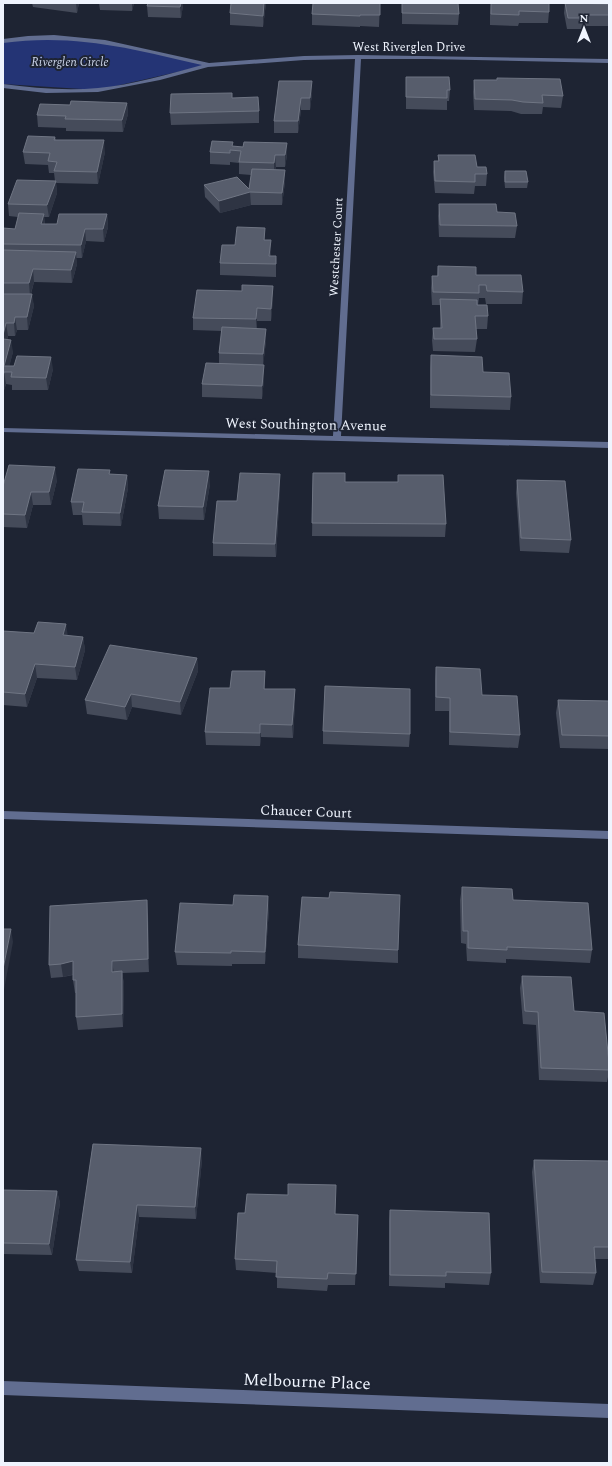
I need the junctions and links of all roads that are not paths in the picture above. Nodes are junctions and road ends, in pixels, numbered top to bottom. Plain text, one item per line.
1 (3, 41) edge
2 (358, 57) junction
3 (609, 61) edge
4 (208, 65) junction
5 (3, 86) edge
6 (3, 430) edge
7 (337, 438) junction
8 (609, 445) edge
9 (3, 814) edge
10 (609, 835) edge
11 (3, 1388) edge
12 (609, 1411) edge

1 - 4 street, West Riverglen Drive
2 - 3 street, West Riverglen Drive
2 - 4 street, West Riverglen Drive
2 - 7 street, Westchester Court
4 - 5 street, West Riverglen Drive
6 - 7 street, West Southington Avenue
7 - 8 street, West Southington Avenue
9 - 10 street, Chaucer Court
11 - 12 street, Melbourne Place

